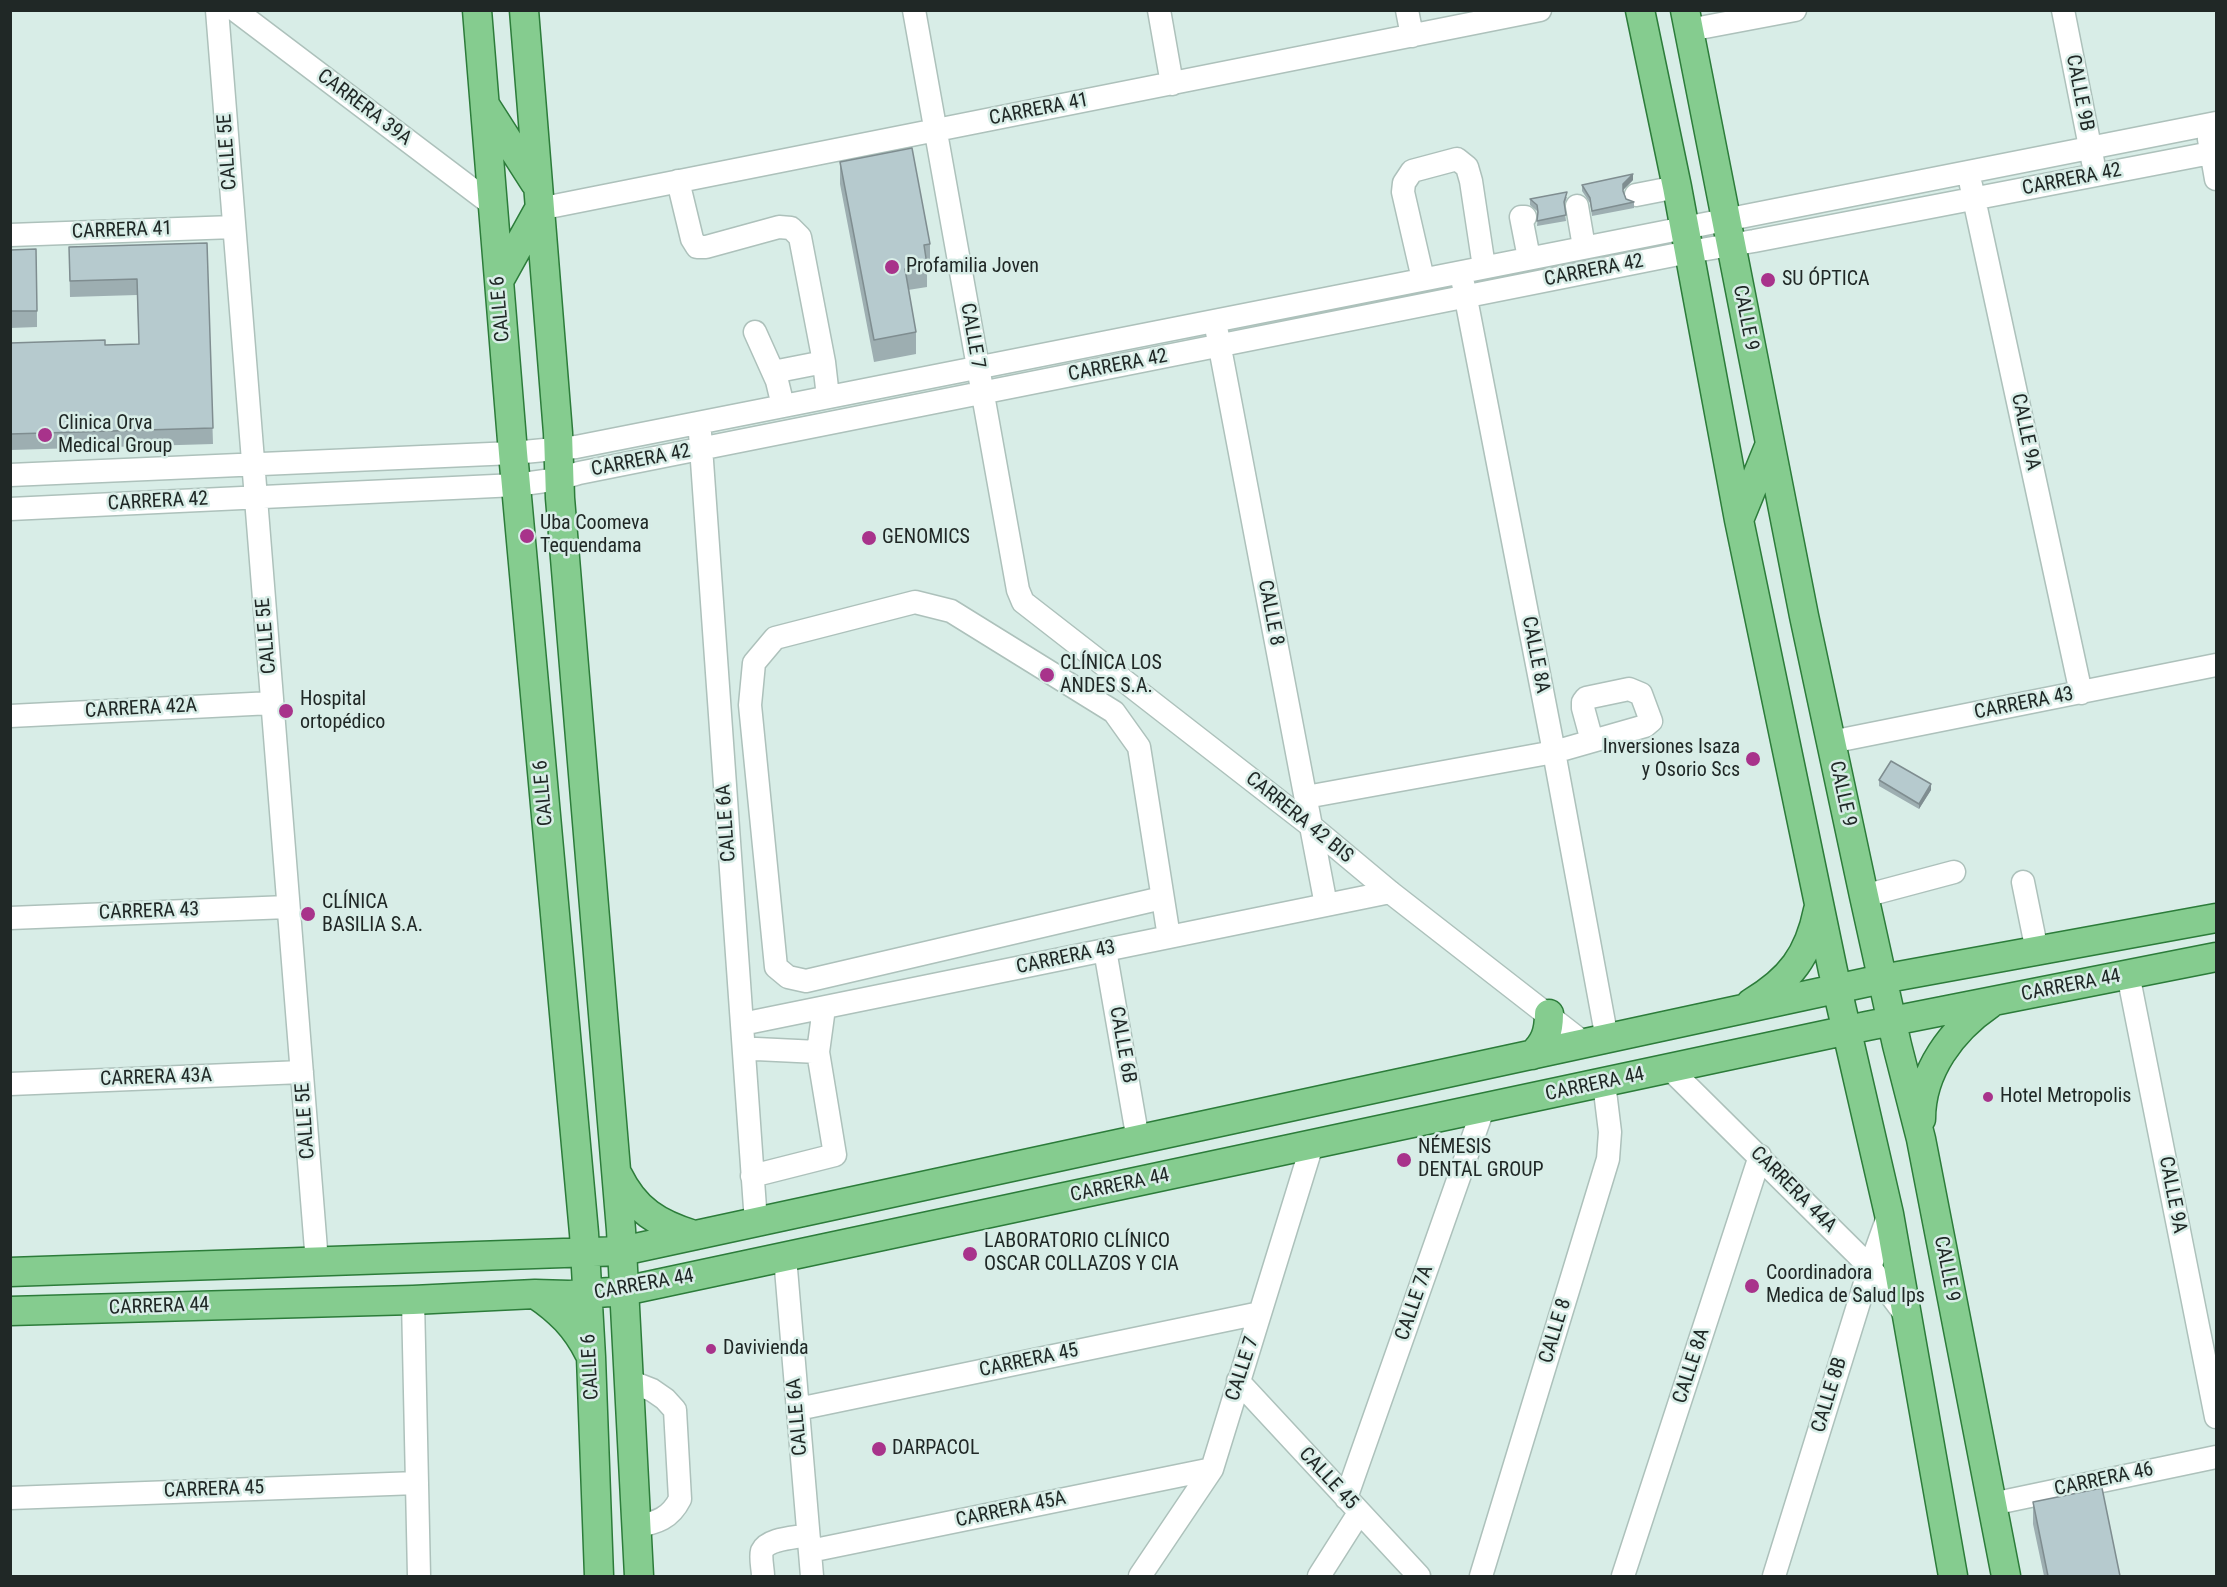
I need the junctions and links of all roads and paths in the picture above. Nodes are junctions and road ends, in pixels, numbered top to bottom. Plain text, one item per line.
1 (217, 10) edge
2 (235, 10) edge
3 (477, 10) edge
4 (524, 10) edge
5 (914, 10) edge
6 (1159, 10) edge
7 (1407, 10) edge
8 (1540, 10) edge
9 (1640, 10) edge
10 (1795, 10) edge
11 (2063, 10) edge
12 (1687, 20) edge
13 (1412, 36) junction
14 (1172, 84) junction
15 (485, 104) junction
16 (2211, 124) edge
17 (935, 130) junction
18 (2090, 147) junction
19 (2214, 152) edge
20 (1968, 171) junction
21 (2096, 175) junction
22 (2217, 179) edge
23 (678, 181) junction
24 (1677, 187) junction
25 (1636, 195) dead end
26 (538, 198) junction
27 (1974, 199) junction
28 (494, 206) junction
29 (1578, 206) dead end
30 (1525, 217) dead end
31 (234, 227) junction
32 (1728, 232) junction
33 (10, 235) edge
34 (1687, 239) junction
35 (1584, 247) junction
36 (1529, 258) junction
37 (1484, 267) junction
38 (1461, 271) junction
39 (1423, 279) junction
40 (499, 281) junction
41 (1466, 296) junction
42 (1215, 320) junction
43 (755, 333) dead end
44 (1220, 345) junction
45 (824, 362) junction
46 (978, 367) junction
47 (773, 372) junction
48 (982, 392) junction
49 (828, 397) junction
50 (783, 406) junction
51 (699, 423) junction
52 (1770, 444) junction
53 (701, 448) junction
54 (557, 450) junction
55 (513, 453) junction
56 (253, 463) junction
57 (10, 475) edge
58 (559, 479) junction
59 (516, 485) junction
60 (256, 498) junction
61 (10, 509) edge
62 (1739, 520) junction
63 (1748, 560) junction
64 (1018, 590) joint
65 (1804, 616) junction
66 (2217, 665) edge
67 (2081, 693) junction
68 (272, 703) junction
69 (10, 716) edge
70 (1592, 741) dead end
71 (1831, 742) junction
72 (1554, 752) junction
73 (1306, 797) junction
74 (1311, 826) junction
75 (1954, 872) dead end
76 (2023, 882) dead end
77 (1390, 892) junction
78 (1864, 896) junction
79 (1162, 898) junction
80 (1819, 903) junction
81 (1326, 905) junction
82 (288, 907) junction
83 (10, 918) edge
84 (2217, 918) edge
85 (1169, 937) junction
86 (1106, 950) junction
87 (2037, 951) junction
88 (2217, 957) edge
89 (2128, 974) junction
90 (1882, 979) junction
91 (1837, 989) junction
92 (1993, 1002) junction
93 (824, 1008) junction
94 (1728, 1013) junction
95 (1549, 1014) junction
96 (1892, 1022) junction
97 (742, 1024) junction
98 (1847, 1031) junction
99 (1596, 1041) junction
100 (744, 1050) junction
101 (818, 1052) junction
102 (1532, 1055) junction
103 (1670, 1069) junction
104 (302, 1072) junction
105 (1604, 1083) junction
106 (10, 1084) edge
107 (1364, 1091) junction
108 (1483, 1109) junction
109 (1416, 1123) junction
110 (1921, 1139) junction
111 (1138, 1140) junction
112 (1312, 1145) junction
113 (1760, 1156) junction
114 (615, 1171) junction
115 (753, 1176) junction
116 (1059, 1199) junction
117 (1889, 1214) junction
118 (756, 1222) junction
119 (694, 1236) junction
120 (622, 1251) junction
121 (584, 1254) junction
122 (785, 1257) junction
123 (317, 1262) junction
124 (1870, 1267) junction
125 (10, 1272) edge
126 (624, 1291) junction
127 (535, 1294) junction
128 (587, 1295) junction
129 (413, 1300) junction
130 (10, 1311) edge
131 (1260, 1313) junction
132 (1908, 1318) junction
133 (591, 1357) junction
134 (629, 1381) junction
135 (1238, 1381) junction
136 (798, 1409) junction
137 (2217, 1417) edge
138 (2217, 1457) edge
139 (1212, 1469) junction
140 (417, 1483) junction
141 (10, 1498) edge
142 (1992, 1504) junction
143 (1353, 1505) junction
144 (636, 1527) junction
145 (809, 1543) junction
146 (419, 1576) edge
147 (599, 1576) edge
148 (639, 1576) edge
149 (763, 1576) edge
150 (812, 1576) edge
151 (1140, 1576) edge
152 (1319, 1576) edge
153 (1419, 1576) edge
154 (1481, 1576) edge
155 (1623, 1576) edge
156 (1774, 1576) edge
157 (1953, 1576) edge
158 (2006, 1576) edge

1 - 31 street, CALLE 5E
2 - 28 street, CARRERA 39A
3 - 15 main road, CALLE 6
4 - 26 main road, CALLE 6
5 - 17 street, CALLE 7
6 - 14 street
7 - 13 street
8 - 13 street, CARRERA 41
9 - 24 main road
10 - 12 street
11 - 18 street, CALLE 9B
12 - 32 main road, CALLE 9
13 - 14 street, CARRERA 41
14 - 17 street, CARRERA 41
15 - 26 main road
15 - 28 main road, CALLE 6
16 - 18 street, CARRERA 42
16 - 19 street
17 - 23 street, CARRERA 41
17 - 46 street, CALLE 7
18 - 20 street, CARRERA 42
18 - 21 street, CALLE 9B
19 - 21 street, CARRERA 42
19 - 22 street
20 - 27 street, CALLE 9A
20 - 32 street, CARRERA 42
21 - 27 street, CARRERA 42
23 - 26 street, CARRERA 41
23 - 45 street
24 - 25 street
24 - 34 main road
26 - 40 main road
26 - 54 main road, CALLE 6
27 - 32 street, CARRERA 42
27 - 67 street, CALLE 9A
28 - 40 main road, CALLE 6
29 - 35 street
30 - 36 street
31 - 33 street, CARRERA 41
31 - 56 street, CALLE 5E
32 - 34 street, CARRERA 42
32 - 52 main road, CALLE 9
34 - 35 street, CARRERA 42
34 - 41 street, CARRERA 42
34 - 62 main road
35 - 36 street, CARRERA 42
36 - 37 street, CARRERA 42
37 - 38 street, CARRERA 42
37 - 39 street
38 - 39 street, CARRERA 42
38 - 41 street, CALLE 8A
39 - 42 street, CARRERA 42
40 - 55 main road, CALLE 6
41 - 44 street, CARRERA 42
41 - 72 street, CALLE 8A
42 - 44 street, CALLE 8
42 - 46 street, CARRERA 42
43 - 47 street
44 - 48 street, CARRERA 42
44 - 73 street, CALLE 8
45 - 47 street
45 - 49 street
46 - 48 street, CALLE 7
46 - 49 street, CARRERA 42
47 - 50 street
48 - 53 street, CARRERA 42
48 - 64 street, CALLE 7
49 - 50 street, CARRERA 42
50 - 51 street, CARRERA 42
51 - 53 street, CALLE 6A
51 - 54 street, CARRERA 42
52 - 62 main road
52 - 65 main road, CALLE 9
53 - 58 street, CARRERA 42
53 - 97 street, CALLE 6A
54 - 55 street, CARRERA 42
54 - 58 main road, CALLE 6
55 - 56 street, CARRERA 42
55 - 59 main road, CALLE 6
56 - 57 street, CARRERA 42
56 - 60 street, CALLE 5E
58 - 59 street, CARRERA 42
58 - 114 main road, CALLE 6
59 - 60 street, CARRERA 42
59 - 121 main road, CALLE 6
60 - 61 street, CARRERA 42
60 - 68 street, CALLE 5E
62 - 63 main road
63 - 65 main road
63 - 80 main road
64 - 74 street, CARRERA 42 BIS
65 - 71 main road, CALLE 9
66 - 67 street, CARRERA 43
67 - 71 street, CARRERA 43
68 - 69 street, CARRERA 42A
68 - 82 street, CALLE 5E
70 - 72 street
71 - 78 main road, CALLE 9
72 - 73 street
72 - 99 street, CALLE 8A
73 - 74 street, CALLE 8
74 - 77 street, CARRERA 42 BIS
74 - 81 street, CALLE 8
75 - 78 street
76 - 87 street
77 - 81 street, CARRERA 43
77 - 95 street, CARRERA 42 BIS
78 - 90 main road, CALLE 9
79 - 79 street
79 - 85 street
80 - 91 main road
80 - 94 main road
81 - 85 street, CARRERA 43
82 - 83 street, CARRERA 43
82 - 104 street, CALLE 5E
84 - 87 main road, CARRERA 44
85 - 86 street, CARRERA 43
86 - 93 street, CARRERA 43
86 - 111 street, CALLE 6B
87 - 90 main road, CARRERA 44
88 - 89 main road, CARRERA 44
89 - 92 main road, CARRERA 44
89 - 137 street, CALLE 9A
90 - 91 main road, CARRERA 44
90 - 96 main road, CALLE 9
91 - 94 main road, CARRERA 44
91 - 98 main road
92 - 96 main road, CARRERA 44
92 - 110 main road
93 - 97 street, CARRERA 43
93 - 101 street
94 - 99 main road, CARRERA 44
95 - 99 street, CARRERA 42 BIS
95 - 102 main road
96 - 98 main road, CARRERA 44
96 - 110 main road, CALLE 9
97 - 100 street, CALLE 6A
98 - 103 main road, CARRERA 44
98 - 117 main road
99 - 102 main road, CARRERA 44
100 - 101 street
100 - 115 street, CALLE 6A
101 - 115 street
102 - 107 main road, CARRERA 44
103 - 105 main road, CARRERA 44
103 - 113 street, CARRERA 44A
104 - 106 street, CARRERA 43A
104 - 123 street, CALLE 5E
105 - 108 main road, CARRERA 44
105 - 154 street, CALLE 8
107 - 109 main road
107 - 111 main road, CARRERA 44
108 - 109 main road, CARRERA 44
108 - 143 street, CALLE 7A
109 - 112 main road, CARRERA 44
110 - 142 main road, CALLE 9
111 - 116 main road
111 - 118 main road, CARRERA 44
112 - 116 main road, CARRERA 44
112 - 131 street, CALLE 7
113 - 124 street, CARRERA 44A
113 - 155 street, CALLE 8A
114 - 119 main road
114 - 120 main road, CALLE 6
115 - 118 street, CALLE 6A
116 - 122 main road, CARRERA 44
117 - 124 street, CALLE 8B
117 - 132 main road
118 - 119 main road, CARRERA 44
119 - 120 main road, CARRERA 44
120 - 121 main road, CARRERA 44
120 - 126 main road, CALLE 6
121 - 123 main road, CARRERA 44
121 - 128 main road, CALLE 6
122 - 126 main road, CARRERA 44
122 - 136 street, CALLE 6A
123 - 125 main road, CARRERA 44
124 - 132 street, CARRERA 44A
124 - 156 street, CALLE 8B
126 - 128 main road, CARRERA 44
126 - 134 main road, CALLE 6
127 - 128 main road, CARRERA 44
127 - 129 main road, CARRERA 44
127 - 133 main road
128 - 133 main road, CALLE 6
129 - 130 main road, CARRERA 44
129 - 140 street
131 - 135 street, CALLE 7
131 - 136 street, CARRERA 45
132 - 157 main road
133 - 147 main road, CALLE 6
134 - 144 main road, CALLE 6
134 - 144 street
135 - 139 street, CALLE 7
135 - 143 street, CALLE 45
136 - 145 street, CALLE 6A
138 - 142 street, CARRERA 46
139 - 145 street, CARRERA 45A
139 - 151 street, CALLE 7
140 - 141 street, CARRERA 45
140 - 146 street
142 - 158 main road, CALLE 9
143 - 152 street, CALLE 7A
143 - 153 street, CALLE 45
144 - 148 main road, CALLE 6
145 - 149 street, CARRERA 45A
145 - 150 street, CALLE 6A

